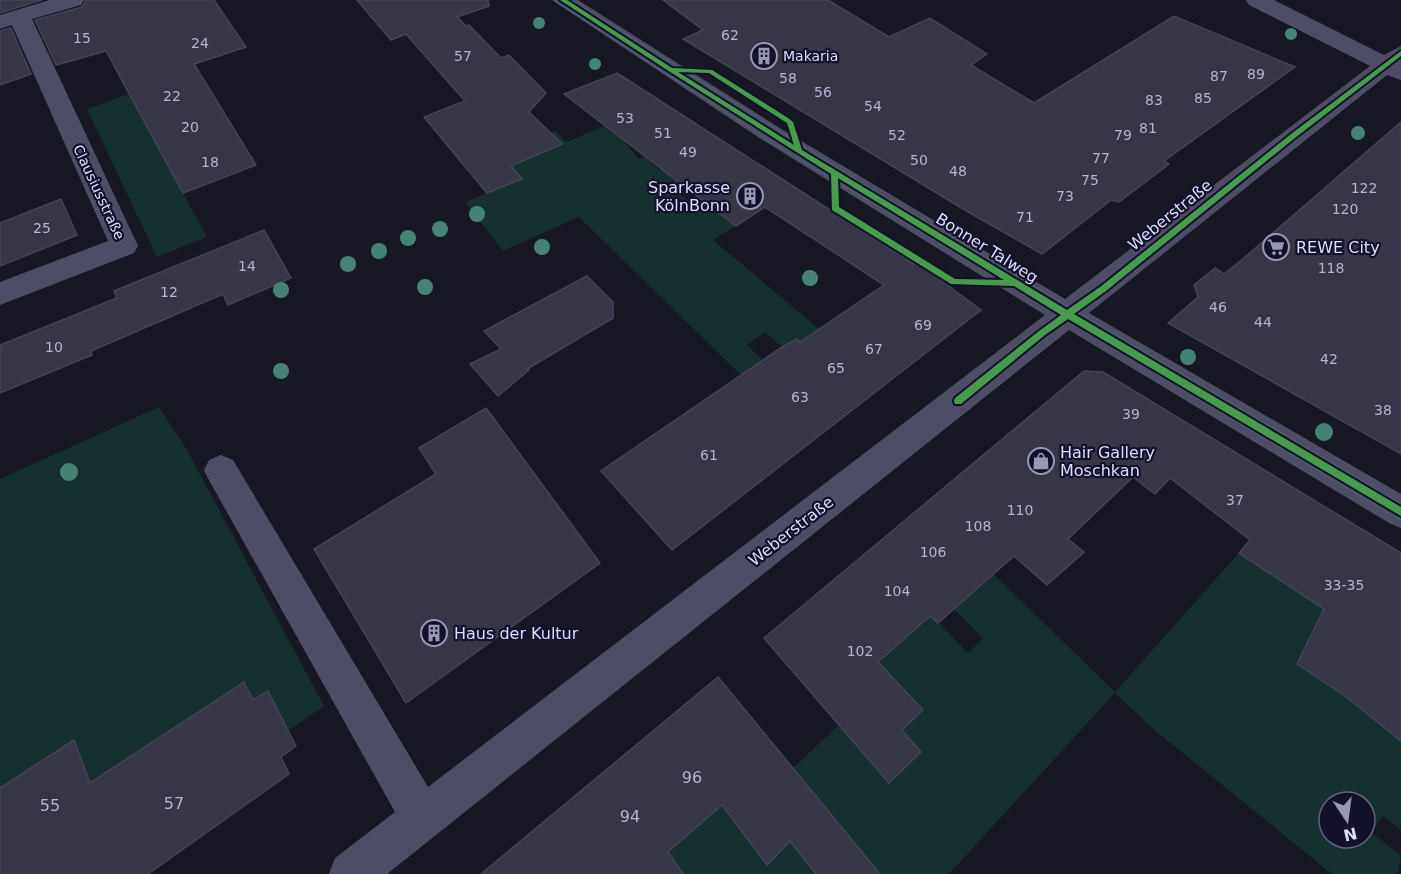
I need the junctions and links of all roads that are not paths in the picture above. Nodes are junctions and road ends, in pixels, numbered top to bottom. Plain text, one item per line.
1 (74, 0) edge
2 (563, 0) edge
3 (1257, 0) edge
4 (10, 19) edge
5 (1396, 64) edge
6 (0, 294) edge
7 (1067, 315) junction
8 (221, 470) dead end
9 (1401, 512) edge
10 (422, 818) junction
11 (351, 874) edge

1 - 4 street
2 - 7 street, Bonner Talweg
3 - 5 street
4 - 6 street, Clausiusstraße
5 - 7 street, Weberstraße
7 - 9 street, Bonner Talweg
7 - 10 street, Weberstraße
8 - 10 street
10 - 11 street, Weberstraße

